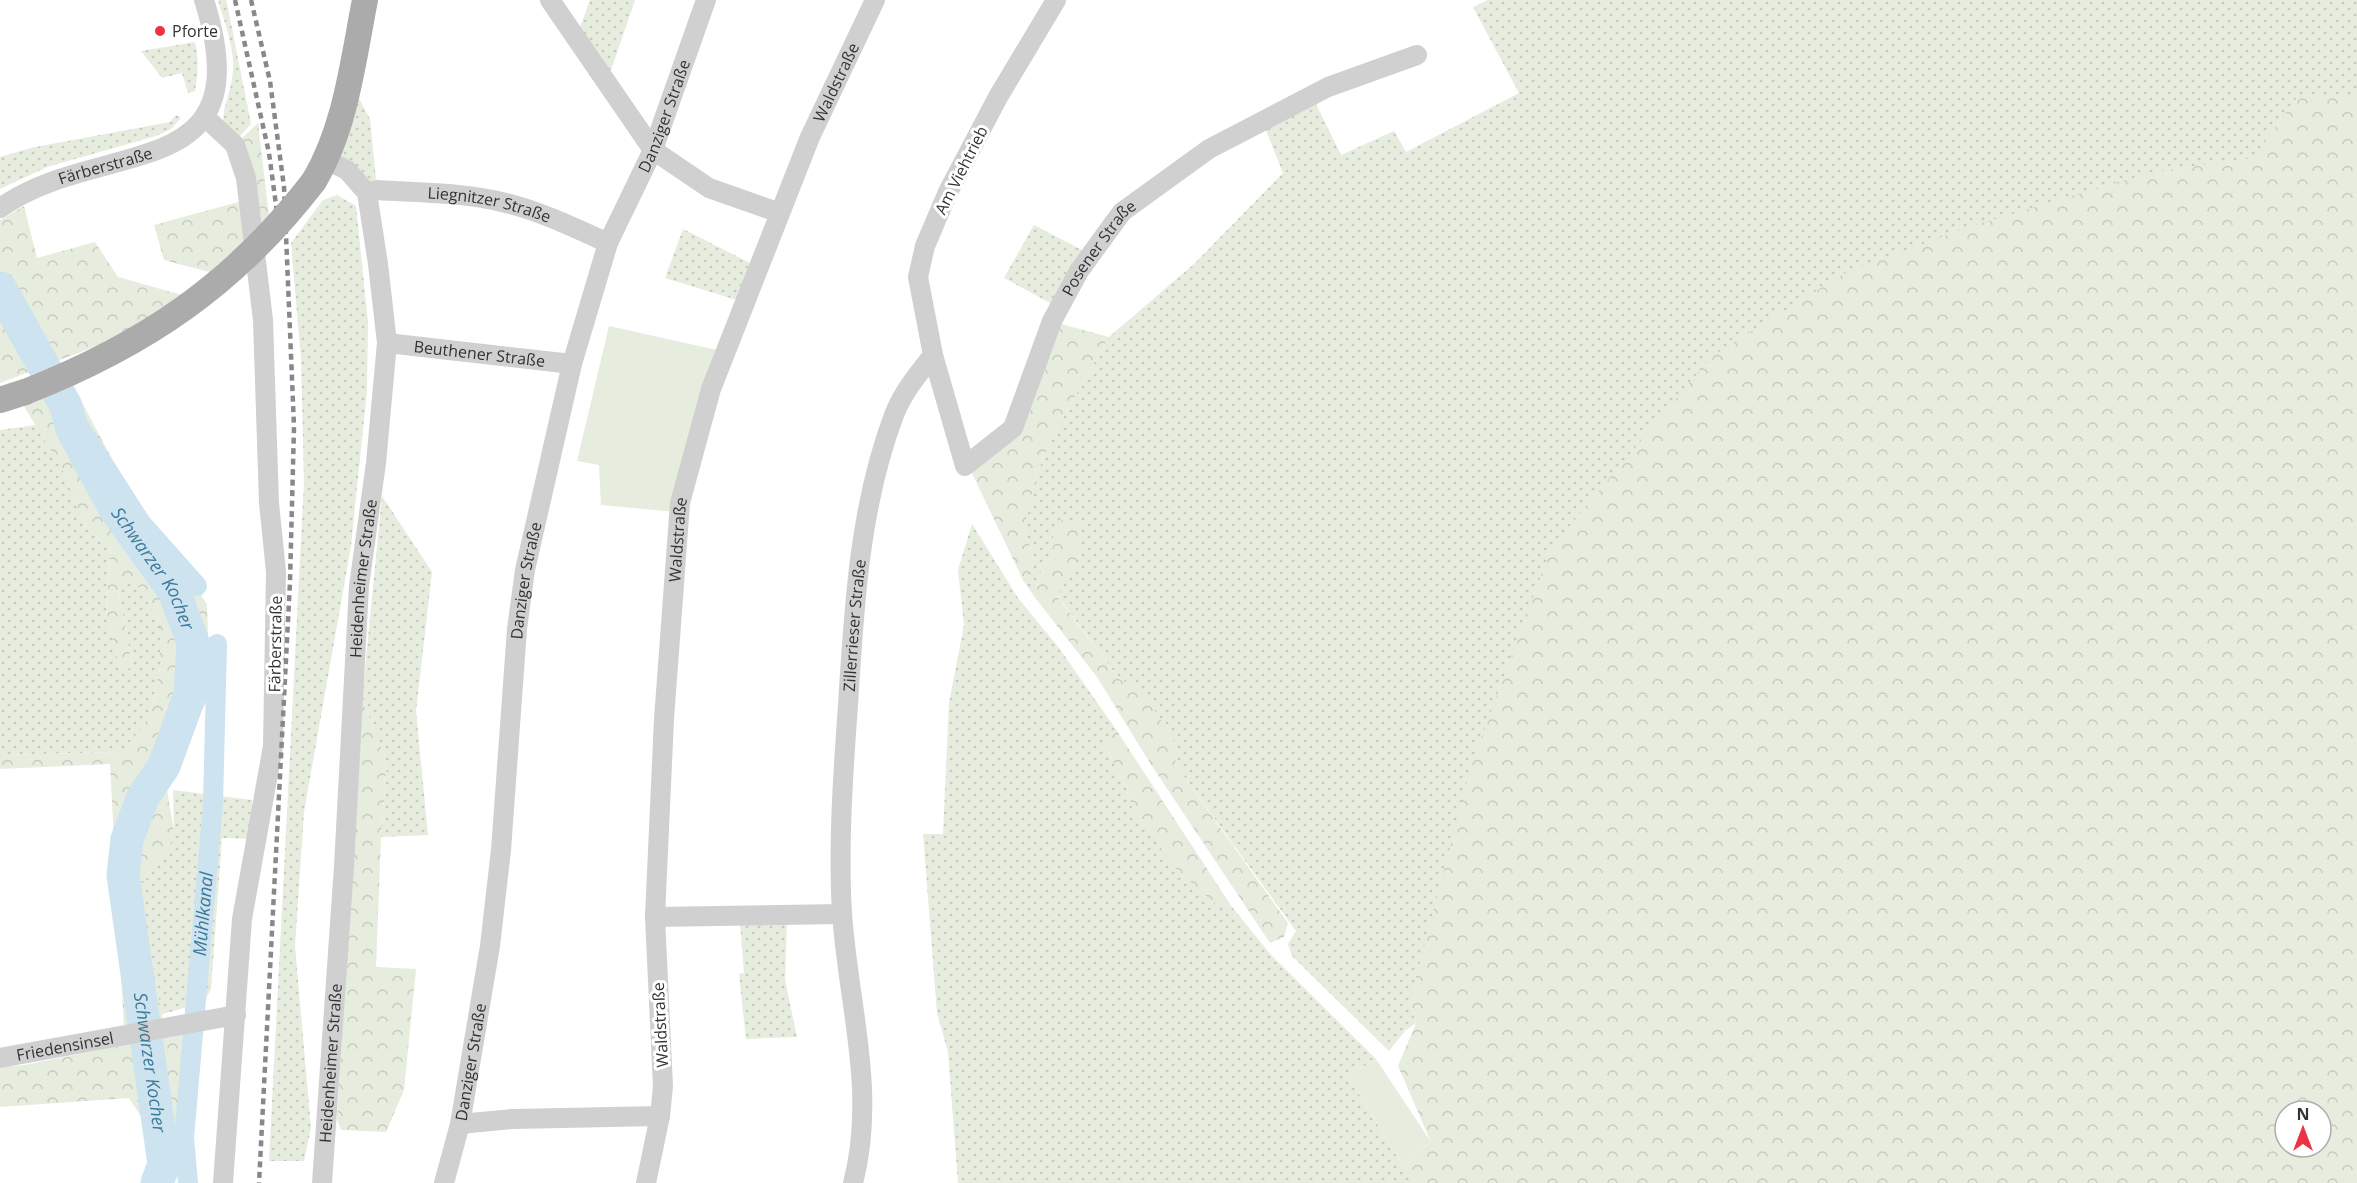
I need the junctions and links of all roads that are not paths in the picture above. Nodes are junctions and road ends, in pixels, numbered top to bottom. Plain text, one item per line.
1 (204, 0) edge
2 (365, 0) edge
3 (550, 0) edge
4 (706, 0) edge
5 (875, 0) edge
6 (1056, 0) edge
7 (1417, 55) dead end
8 (205, 117) junction
9 (653, 150) junction
10 (320, 170) junction
11 (367, 193) junction
12 (0, 208) edge
13 (780, 213) junction
14 (608, 243) junction
15 (387, 343) junction
16 (933, 355) junction
17 (572, 364) junction
18 (0, 400) edge
19 (842, 914) junction
20 (655, 917) junction
21 (236, 1015) junction
22 (0, 1059) edge
23 (660, 1116) junction
24 (460, 1124) junction
25 (223, 1183) edge
26 (322, 1183) edge
27 (444, 1183) edge
28 (646, 1183) edge
29 (853, 1183) edge

1 - 8 street, Färberstraße
2 - 10 main road
3 - 9 street
4 - 9 street, Danziger Straße
5 - 13 street, Waldstraße
6 - 16 street, Am Viehtrieb
7 - 16 street, Posener Straße
8 - 12 street, Färberstraße
8 - 21 street, Färberstraße
9 - 13 street
9 - 14 street, Danziger Straße
10 - 11 street
10 - 18 main road, bridge
11 - 14 street, Liegnitzer Straße
11 - 15 street, Heidenheimer Straße
13 - 20 street, Waldstraße
14 - 17 street, Danziger Straße
15 - 17 street, Beuthener Straße
15 - 26 street, Heidenheimer Straße
16 - 19 street, Zillerrieser Straße
17 - 24 street, Danziger Straße
19 - 20 street
19 - 29 street, Zillerrieser Straße
20 - 23 street, Waldstraße
21 - 22 street, Friedensinsel
21 - 25 street, Färberstraße
23 - 24 street
23 - 28 street, Waldstraße
24 - 27 street, Danziger Straße

